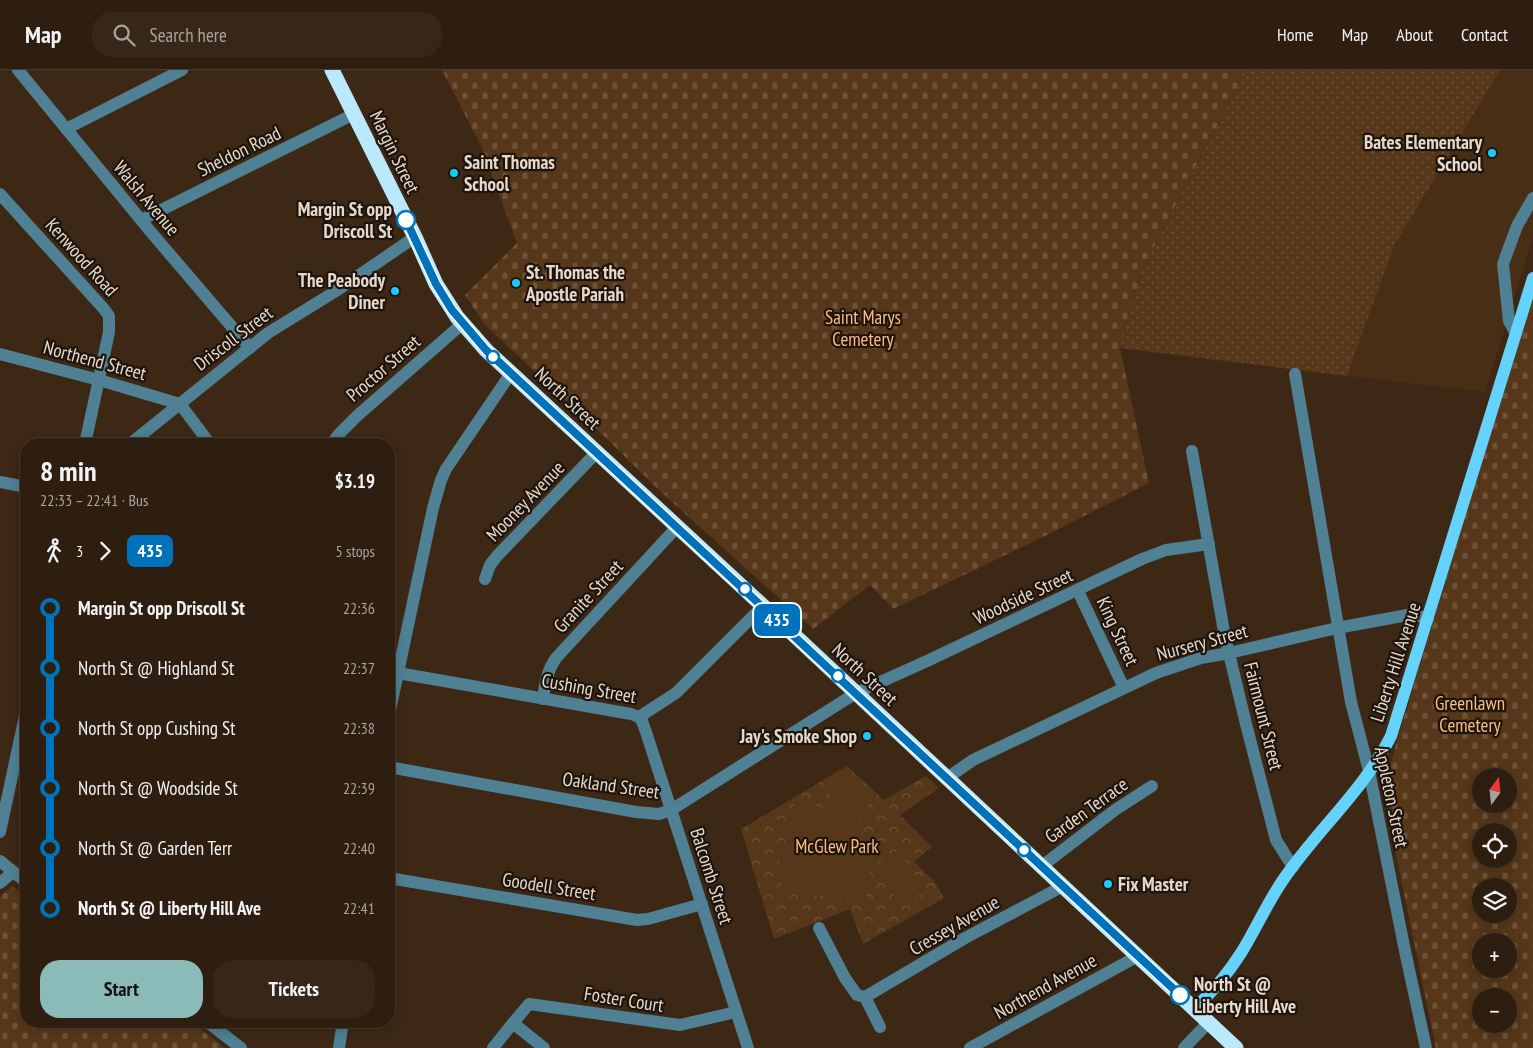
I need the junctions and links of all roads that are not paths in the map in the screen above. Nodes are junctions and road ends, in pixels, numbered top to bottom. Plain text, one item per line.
1 (18, 70) edge
2 (182, 70) edge
3 (332, 70) edge
4 (354, 114) junction
5 (66, 129) junction
6 (0, 194) edge
7 (1533, 198) edge
8 (141, 220) junction
9 (415, 237) junction
10 (1533, 278) edge
11 (464, 326) junction
12 (1516, 334) junction
13 (250, 348) junction
14 (0, 354) edge
15 (511, 373) junction
16 (1295, 374) dead end
17 (99, 380) junction
18 (180, 404) junction
19 (86, 438) edge
20 (138, 438) edge
21 (206, 438) edge
22 (336, 438) edge
23 (1192, 450) dead end
24 (597, 452) junction
25 (0, 482) edge
26 (20, 486) edge
27 (677, 527) junction
28 (1209, 544) junction
29 (485, 579) dead end
30 (1078, 591) junction
31 (763, 606) junction
32 (1428, 619) junction
33 (1337, 628) junction
34 (1229, 653) junction
35 (398, 673) junction
36 (395, 687) edge
37 (1124, 688) junction
38 (856, 693) junction
39 (543, 699) junction
40 (640, 718) junction
41 (20, 739) edge
42 (395, 768) edge
43 (1369, 771) junction
44 (947, 778) junction
45 (1152, 786) dead end
46 (671, 810) junction
47 (0, 832) edge
48 (0, 861) edge
49 (1042, 866) junction
50 (1293, 867) junction
51 (20, 874) edge
52 (20, 875) edge
53 (395, 879) edge
54 (0, 883) edge
55 (1063, 886) junction
56 (702, 904) junction
57 (819, 928) dead end
58 (1138, 956) junction
59 (865, 997) junction
60 (1195, 1008) junction
61 (736, 1012) junction
62 (1209, 1022) junction
63 (513, 1023) junction
64 (880, 1027) dead end
65 (215, 1028) edge
66 (342, 1028) edge
67 (241, 1048) edge
68 (340, 1048) edge
69 (493, 1048) edge
70 (544, 1048) edge
71 (748, 1048) edge
72 (970, 1048) edge
73 (1184, 1048) edge
74 (1236, 1048) edge
75 (1426, 1048) edge

1 - 5 street, Walsh Avenue
2 - 5 street
3 - 4 highway, Margin Street
4 - 8 street, Sheldon Road
4 - 9 highway, Margin Street
5 - 8 street, Walsh Avenue
6 - 17 street, Kenwood Road
7 - 12 street
8 - 13 street, Walsh Avenue
9 - 11 highway, Margin Street
9 - 13 street, Driscoll Street
10 - 12 main road, Liberty Hill Avenue
11 - 15 highway, North Street
11 - 22 street, Proctor Street
12 - 32 main road, Liberty Hill Avenue
13 - 18 street, Driscoll Street
14 - 17 street, Northend Street
15 - 24 highway, North Street
15 - 35 street
16 - 33 street, Appleton Street
17 - 18 street, Northend Street
17 - 19 street, Kenwood Road
18 - 20 street, Driscoll Street
18 - 21 street
23 - 28 street, Fairmount Street
24 - 27 highway, North Street
24 - 29 street, Mooney Avenue
25 - 26 street
27 - 31 highway, North Street
27 - 39 street, Granite Street
28 - 30 street, Woodside Street
28 - 34 street, Fairmount Street
30 - 37 street, King Street
30 - 38 street, Woodside Street
31 - 38 highway, North Street
31 - 40 street, Cushing Street
32 - 33 street, Nursery Street
32 - 43 main road, Liberty Hill Avenue
33 - 34 street, Nursery Street
33 - 43 street, Appleton Street
34 - 37 street, Nursery Street
34 - 50 street, Fairmount Street
35 - 36 street
35 - 39 street, Cushing Street
37 - 44 street, Nursery Street
38 - 44 highway, North Street
38 - 46 street, Oakland Street
39 - 40 street, Cushing Street
40 - 46 street, Balcomb Street
41 - 47 street
42 - 46 street, Oakland Street
43 - 50 main road, Liberty Hill Avenue
43 - 75 street, Appleton Street
44 - 49 highway, North Street
45 - 49 street, Garden Terrace
46 - 56 street, Balcomb Street
48 - 51 street
49 - 55 highway, North Street
50 - 60 main road, Liberty Hill Avenue
52 - 54 street
53 - 56 street, Goodell Street
55 - 58 highway, North Street
55 - 59 street, Cressey Avenue
56 - 61 street, Balcomb Street
57 - 59 street
58 - 60 highway, North Street
58 - 72 street, Northend Avenue
59 - 64 street
60 - 62 highway, North Street
61 - 63 street, Foster Court
61 - 71 street, Balcomb Street
62 - 73 street
62 - 74 highway, North Street
63 - 69 street
63 - 70 street
65 - 67 street
66 - 68 street

